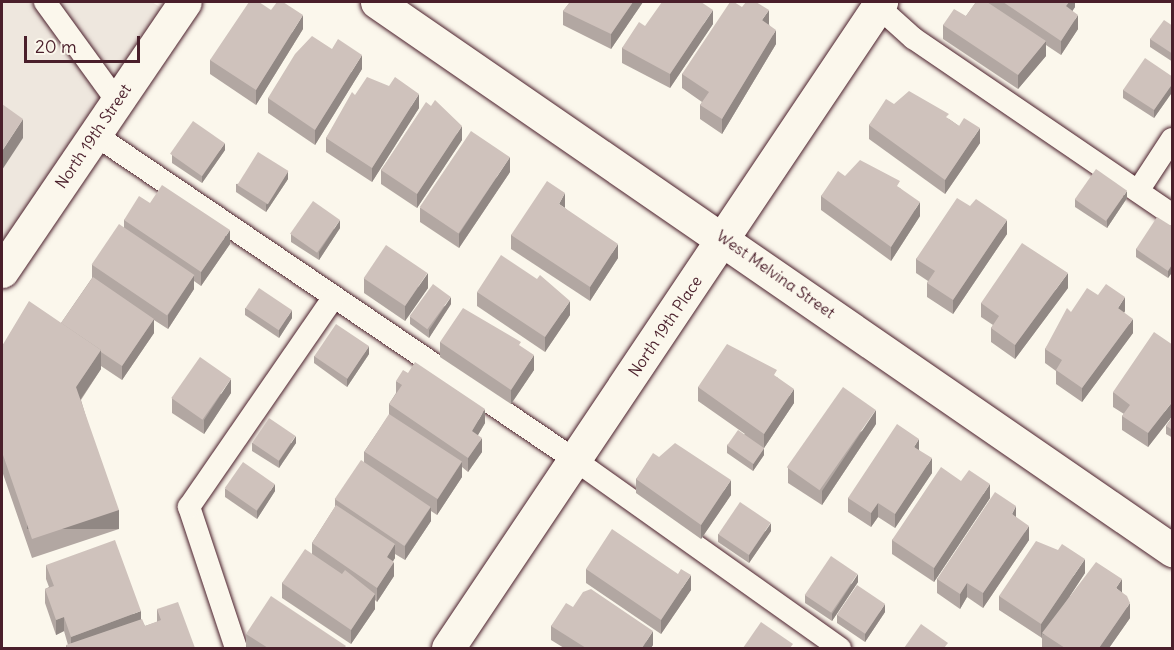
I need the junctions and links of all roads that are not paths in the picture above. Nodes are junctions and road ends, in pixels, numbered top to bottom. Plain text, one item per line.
1 (45, 2) edge
2 (185, 2) edge
3 (377, 2) edge
4 (877, 3) edge
5 (117, 101) junction
6 (94, 134) junction
7 (1173, 140) edge
8 (1138, 191) junction
9 (1173, 215) edge
10 (724, 238) junction
11 (2, 271) edge
12 (334, 297) junction
13 (575, 460) junction
14 (1173, 550) edge
15 (829, 645) edge
16 (236, 648) edge
17 (448, 648) edge

1 - 5 lane
2 - 5 street, North 19th Street
3 - 10 street, West Melvina Street
4 - 8 lane
4 - 10 street, North 19th Place
5 - 6 street, North 19th Street
6 - 11 street, North 19th Street
6 - 12 lane
7 - 8 lane
8 - 9 lane
10 - 13 street, North 19th Place
10 - 14 street, West Melvina Street
12 - 13 lane
12 - 16 lane
13 - 15 lane
13 - 17 street, North 19th Place

